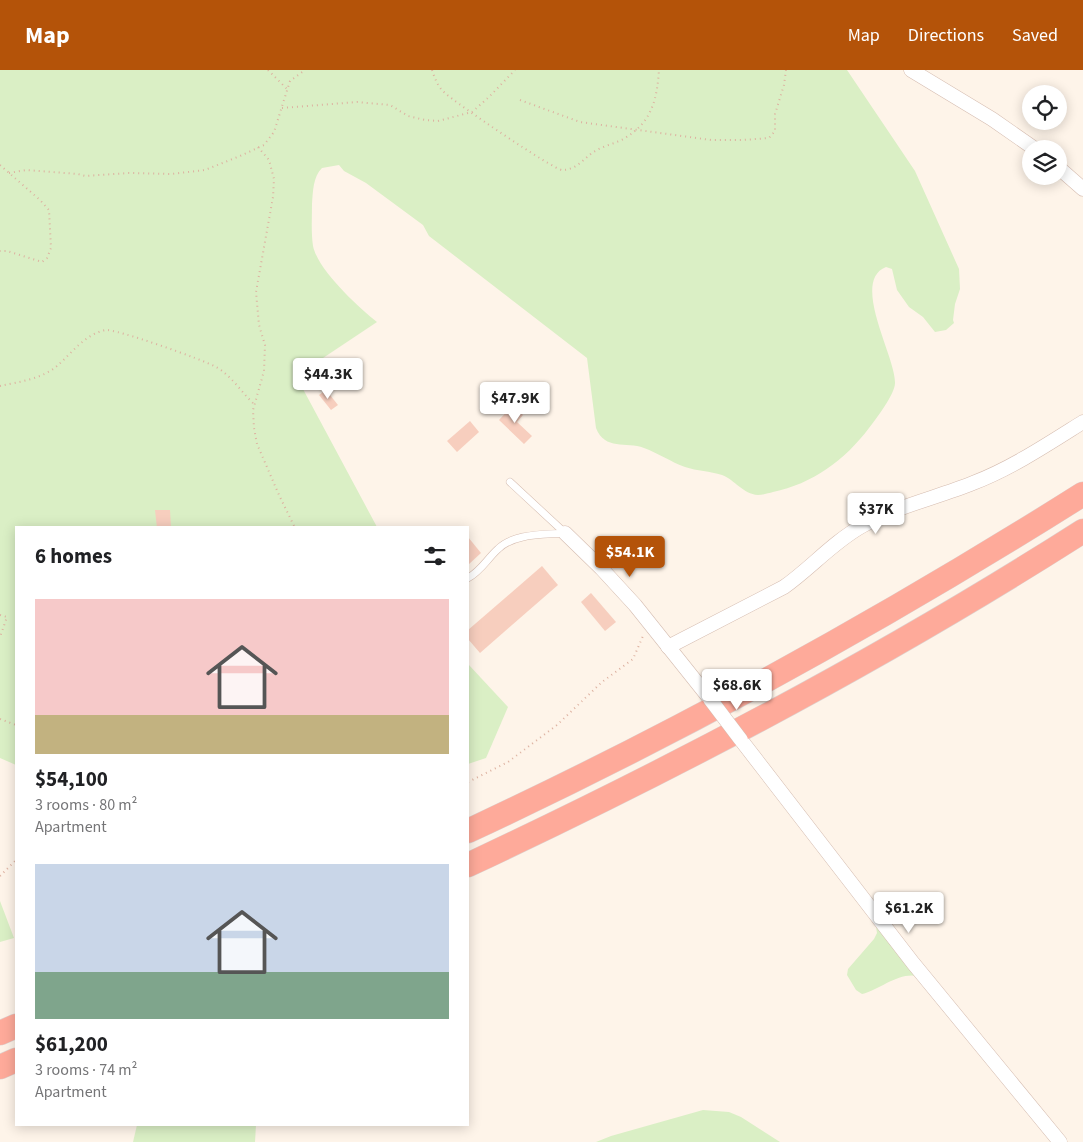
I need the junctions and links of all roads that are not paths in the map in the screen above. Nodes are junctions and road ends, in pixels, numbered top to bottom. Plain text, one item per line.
1 (911, 70) edge
2 (1022, 140) edge
3 (1067, 175) edge
4 (1083, 189) edge
5 (1083, 422) edge
6 (510, 482) dead end
7 (1083, 494) edge
8 (1083, 531) edge
9 (565, 533) junction
10 (469, 577) edge
11 (668, 647) junction
12 (469, 831) edge
13 (469, 865) edge
14 (15, 1026) edge
15 (0, 1033) edge
16 (15, 1060) edge
17 (0, 1067) edge
18 (1060, 1142) edge

1 - 2 street
3 - 4 street
5 - 11 street
6 - 9 lane
7 - 12 highway
8 - 13 highway
9 - 10 lane
9 - 11 street
11 - 18 street, bridge
14 - 15 highway
16 - 17 highway

